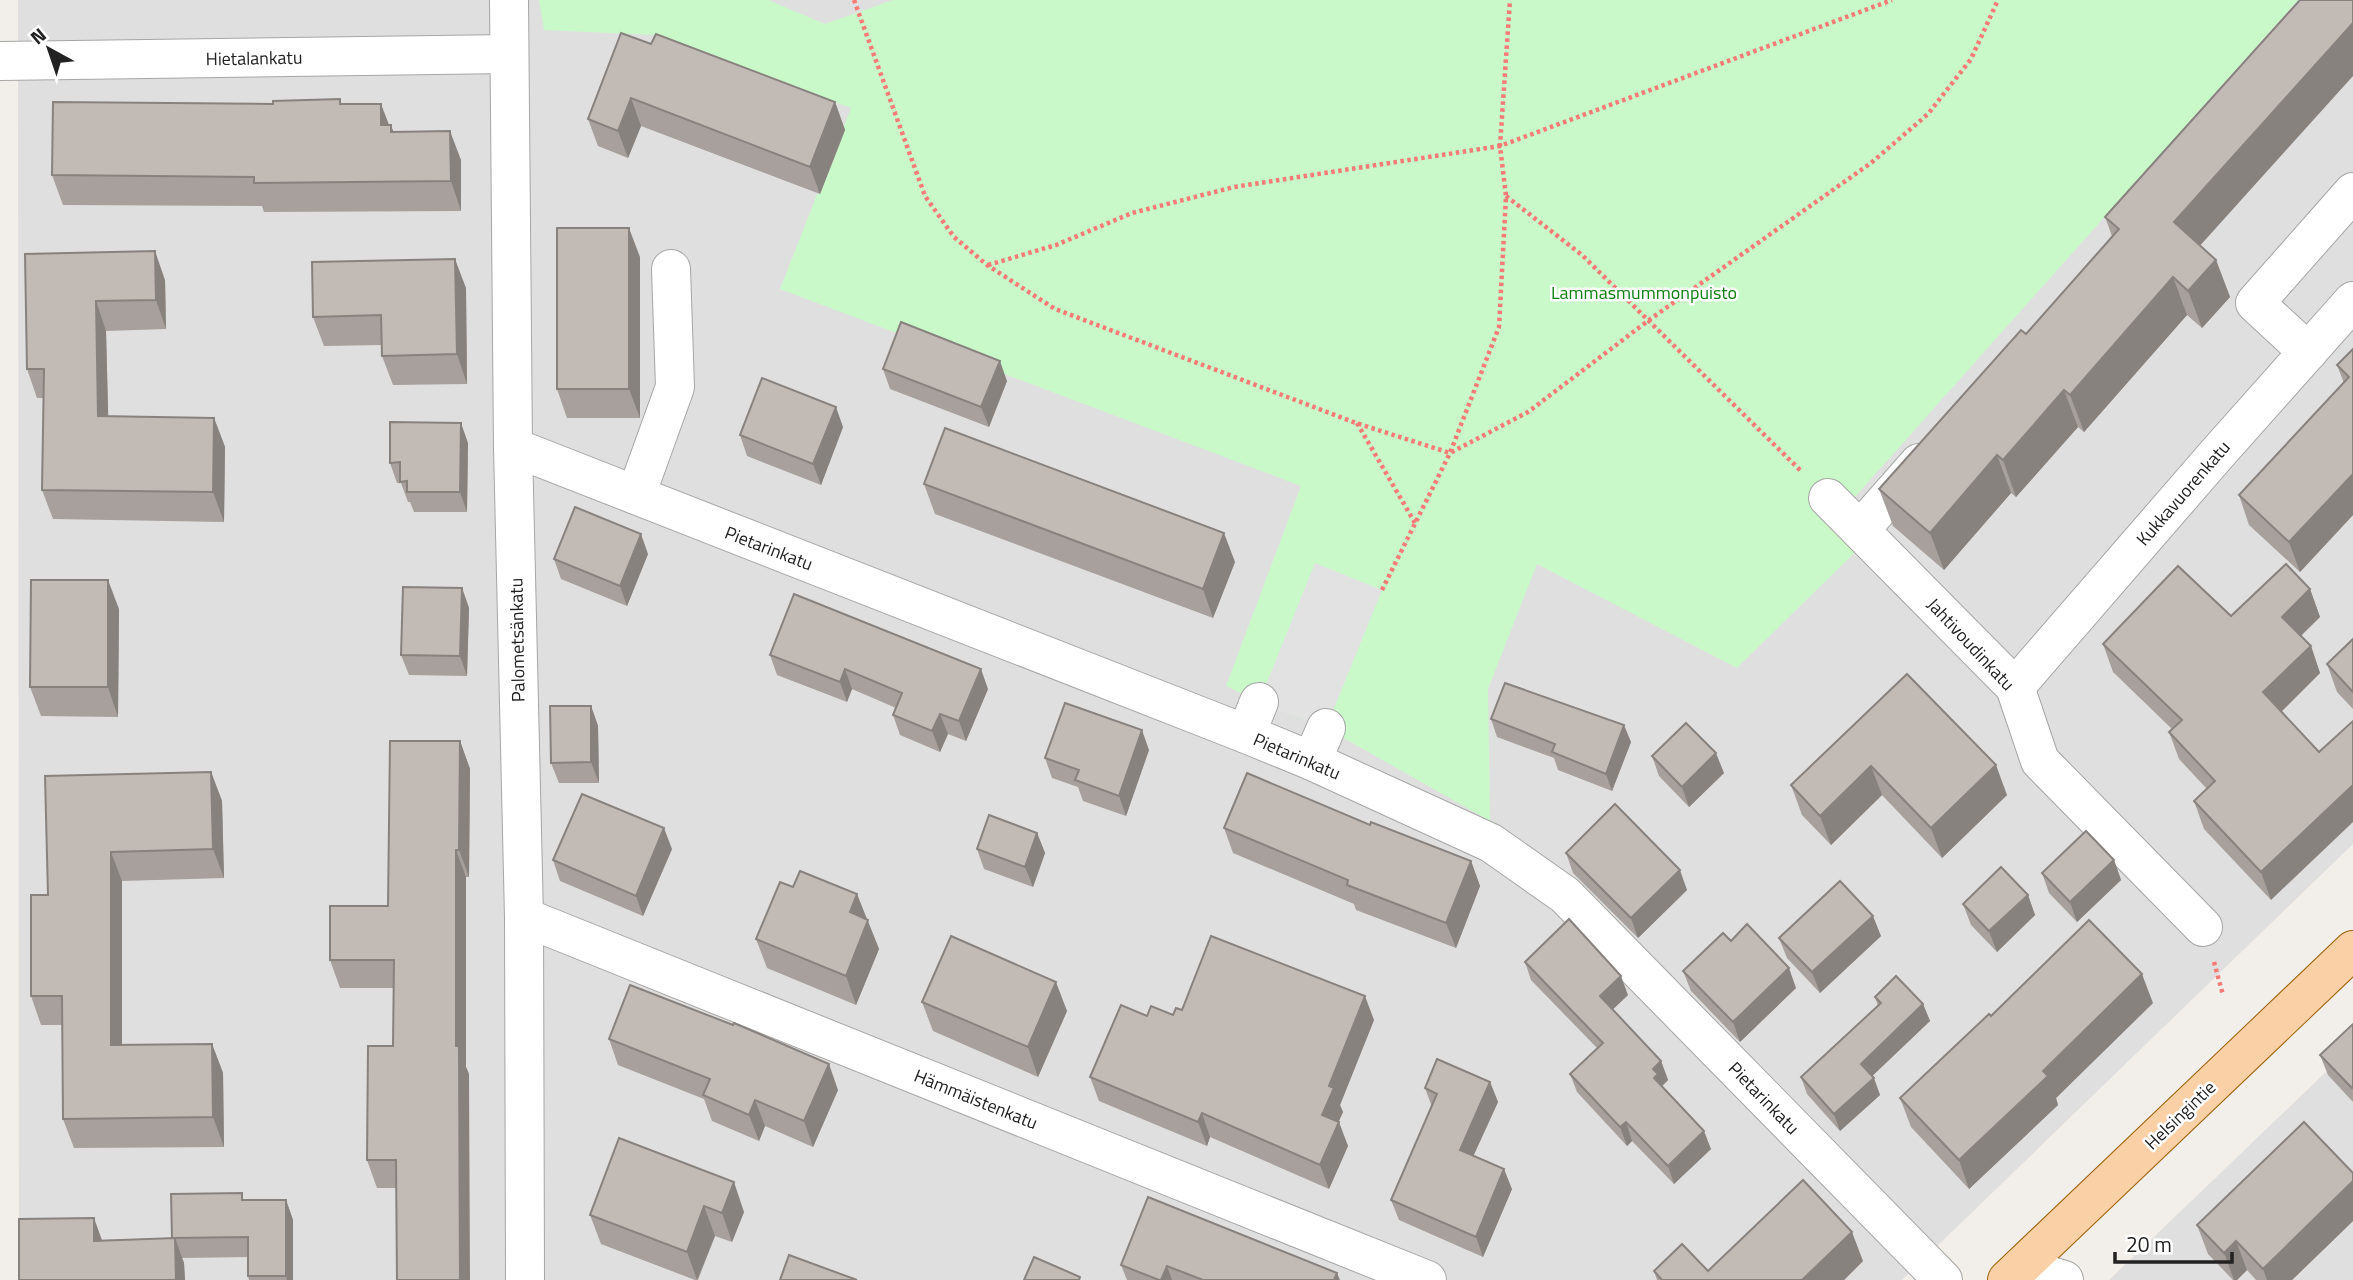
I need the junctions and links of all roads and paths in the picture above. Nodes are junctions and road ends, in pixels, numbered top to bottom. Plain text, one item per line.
1 (509, 0) edge
2 (854, 0) edge
3 (1510, 0) edge
4 (1892, 0) edge
5 (1998, 0) edge
6 (509, 54) junction
7 (0, 61) edge
8 (1500, 146) junction
9 (2353, 192) edge
10 (1506, 195) junction
11 (987, 265) junction
12 (671, 269) dead end
13 (2353, 301) edge
14 (1649, 320) junction
15 (2308, 352) junction
16 (1356, 423) junction
17 (1943, 436) edge
18 (513, 447) junction
19 (1450, 453) junction
20 (636, 495) junction
21 (1828, 498) joint
22 (1415, 523) junction
23 (1860, 530) junction
24 (1382, 590) dead end
25 (2015, 687) junction
26 (524, 917) junction
27 (2203, 928) dead end
28 (2353, 950) edge
29 (2014, 1274) edge
30 (525, 1280) edge
31 (1427, 1280) edge
32 (1943, 1280) edge
33 (2064, 1280) edge

1 - 6 street, Palometsänkatu
2 - 11 path
3 - 8 path
4 - 8 path
5 - 14 path
6 - 7 street, Hietalankatu
6 - 18 street, Palometsänkatu
8 - 10 path
8 - 11 path
9 - 15 street
10 - 14 path
10 - 19 path
11 - 16 path
12 - 20 street
13 - 15 street, Kukkavuorenkatu
14 - 19 path
14 - 21 path
15 - 25 street, Kukkavuorenkatu
16 - 19 path
16 - 22 path
17 - 23 street
18 - 20 street, Pietarinkatu
18 - 26 street, Palometsänkatu
19 - 22 path
20 - 32 street, Pietarinkatu
21 - 23 street, Jahtivoudinkatu
22 - 24 path
23 - 25 street, Jahtivoudinkatu
25 - 27 street, Jahtivoudinkatu
26 - 30 street, Palometsänkatu
26 - 31 street, Hämmäistenkatu
28 - 29 main road, Helsingintie
29 - 33 street

